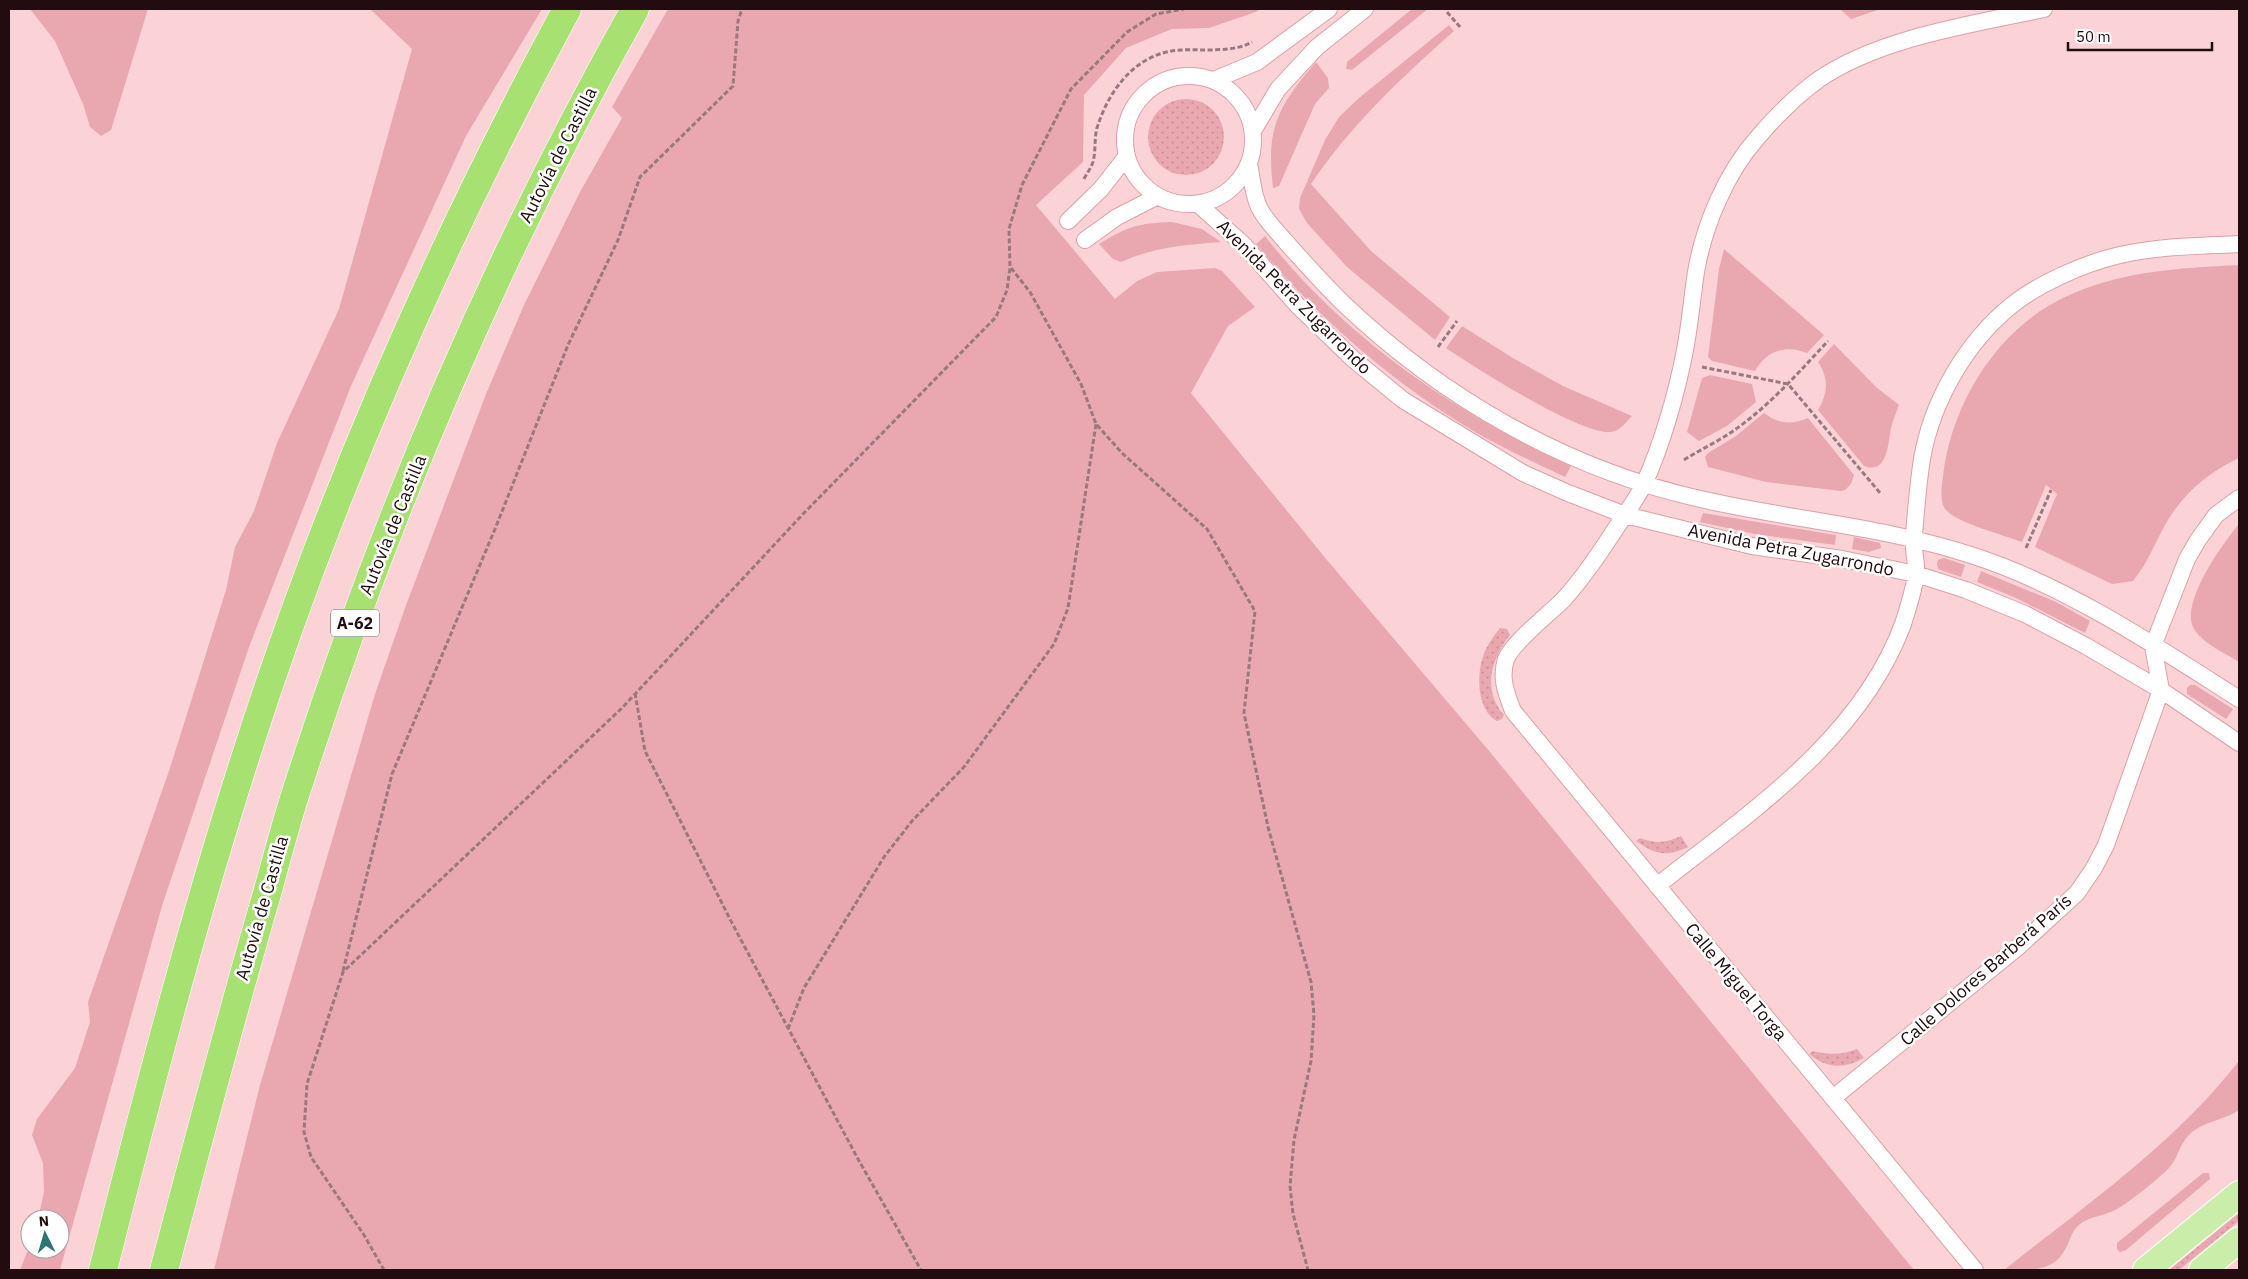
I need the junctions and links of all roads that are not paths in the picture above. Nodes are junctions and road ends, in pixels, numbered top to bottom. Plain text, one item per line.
1 (567, 9) edge
2 (635, 9) edge
3 (1329, 9) edge
4 (1365, 9) edge
5 (2044, 9) edge
6 (1214, 80) junction
7 (1253, 130) junction
8 (1126, 157) junction
9 (1249, 164) junction
10 (1158, 196) junction
11 (1198, 204) junction
12 (1068, 221) dead end
13 (1084, 240) dead end
14 (2239, 244) edge
15 (1643, 485) junction
16 (2239, 498) edge
17 (1625, 515) junction
18 (1913, 538) junction
19 (1916, 574) junction
20 (2153, 646) junction
21 (2161, 690) junction
22 (2239, 699) edge
23 (2239, 743) edge
24 (1657, 886) junction
25 (172, 1001) junction
26 (230, 1020) junction
27 (1833, 1098) junction
28 (2239, 1194) edge
29 (2239, 1240) edge
30 (86, 1270) edge
31 (103, 1270) edge
32 (164, 1270) edge
33 (182, 1270) edge
34 (1975, 1270) edge
35 (2146, 1270) edge
36 (2202, 1270) edge

1 - 25 highway
2 - 26 highway, Autovía de Castilla / A-62
3 - 6 street
4 - 7 street
5 - 15 street
6 - 7 street
6 - 8 street
7 - 9 street
8 - 10 street
8 - 12 street
9 - 11 street
9 - 15 street, Avenida Petra Zugarrondo
10 - 11 street
10 - 13 street
11 - 17 street, Avenida Petra Zugarrondo
14 - 18 street
15 - 17 street
15 - 18 street, Avenida Petra Zugarrondo
16 - 20 street
17 - 19 street, Avenida Petra Zugarrondo
17 - 24 street, Calle Miguel Torga
18 - 19 street
18 - 20 street, Avenida Petra Zugarrondo
19 - 21 street, Avenida Petra Zugarrondo
19 - 24 street
20 - 21 street, Calle Dolores Barberá París
20 - 22 street, Avenida Petra Zugarrondo
21 - 23 street, Avenida Petra Zugarrondo
21 - 27 street, Calle Dolores Barberá París
24 - 27 street, Calle Miguel Torga
25 - 30 highway
25 - 31 highway
26 - 32 highway, Autovía de Castilla / A-62
26 - 33 highway
27 - 34 street, Calle Miguel Torga
28 - 35 main road
29 - 36 main road

